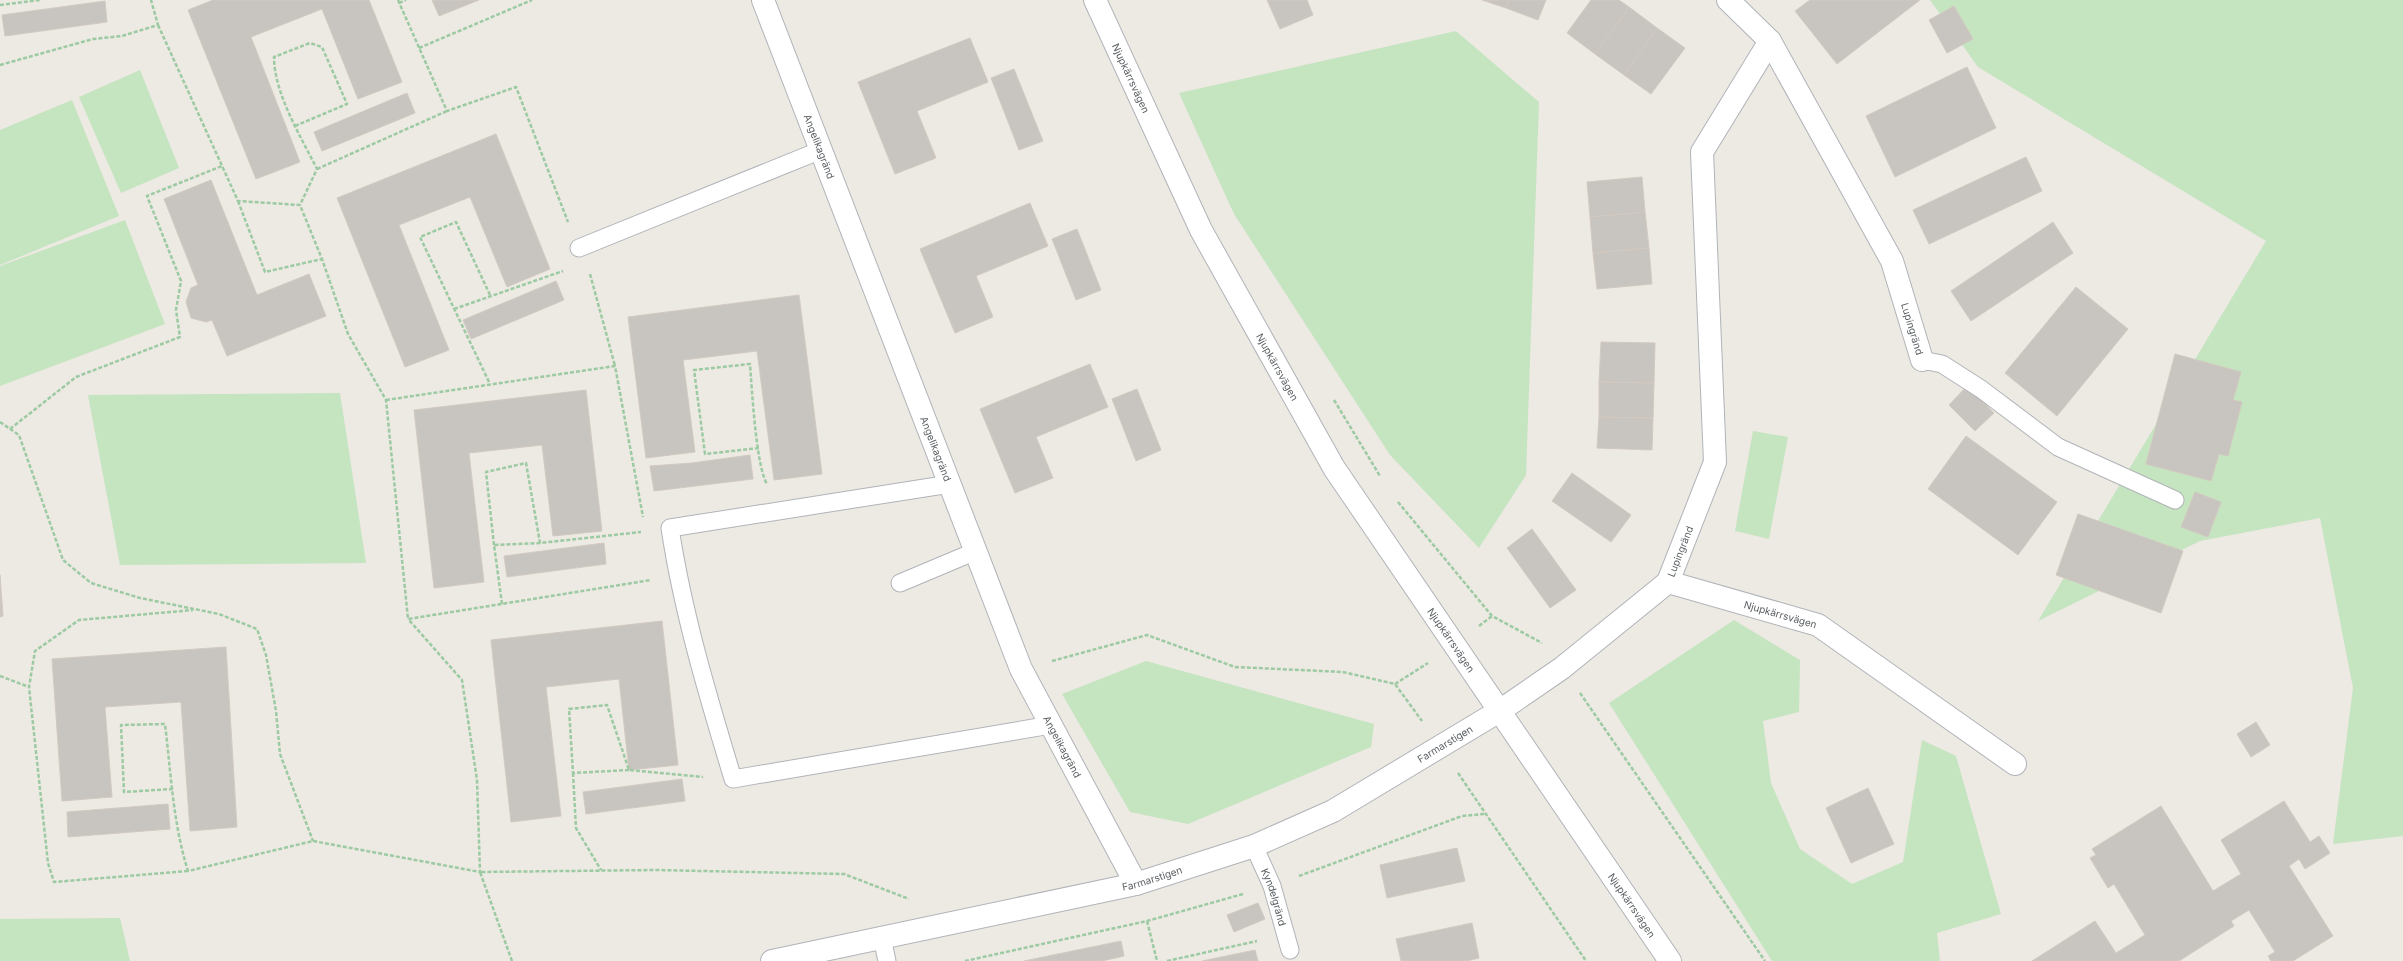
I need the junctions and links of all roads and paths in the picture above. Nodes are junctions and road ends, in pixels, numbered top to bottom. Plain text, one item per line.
1 (40, 0) edge
2 (150, 0) edge
3 (406, 0) edge
4 (532, 0) edge
5 (763, 0) edge
6 (1095, 0) edge
7 (1728, 0) edge
8 (399, 1) edge
9 (0, 5) edge
10 (158, 25) junction
11 (1770, 40) junction
12 (419, 48) junction
13 (0, 65) edge
14 (448, 110) junction
15 (295, 126) junction
16 (821, 150) junction
17 (222, 166) junction
18 (317, 169) junction
19 (238, 201) junction
20 (300, 205) junction
21 (579, 248) junction
22 (322, 259) junction
23 (586, 264) junction
24 (490, 295) junction
25 (454, 309) junction
26 (1922, 360) joint
27 (615, 366) junction
28 (490, 384) junction
29 (1331, 394) dead end
30 (386, 400) junction
31 (0, 422) edge
32 (10, 429) junction
33 (759, 448) junction
34 (1383, 480) dead end
35 (950, 484) junction
36 (1396, 500) dead end
37 (2175, 500) dead end
38 (783, 510) junction
39 (644, 524) dead end
40 (646, 532) dead end
41 (540, 543) junction
42 (494, 546) junction
43 (976, 551) junction
44 (678, 576) junction
45 (900, 582) dead end
46 (1668, 582) junction
47 (502, 604) junction
48 (196, 610) junction
49 (408, 619) junction
50 (1562, 668) junction
51 (1021, 669) junction
52 (0, 676) edge
53 (29, 687) junction
54 (1501, 710) junction
55 (1051, 725) junction
56 (1442, 747) junction
57 (2015, 764) dead end
58 (629, 770) junction
59 (573, 773) junction
60 (733, 779) junction
61 (174, 789) junction
62 (1484, 814) junction
63 (313, 841) junction
64 (1254, 846) junction
65 (601, 870) junction
66 (188, 871) junction
67 (480, 872) junction
68 (1136, 884) junction
69 (1272, 886) junction
70 (916, 901) dead end
71 (1147, 921) junction
72 (882, 938) junction
73 (1290, 950) joint
74 (512, 961) edge
75 (772, 961) edge
76 (887, 961) edge
77 (965, 961) edge
78 (1157, 961) edge
79 (1167, 961) edge
80 (1586, 961) edge
81 (1670, 961) edge
82 (1765, 961) edge

1 - 9 path
2 - 10 path
3 - 8 path
4 - 12 path
5 - 16 street, Angelikagränd
6 - 54 street, Njupkärrsvägen
7 - 11 street, Lupingränd
8 - 12 path
10 - 13 path
10 - 17 path
11 - 26 street, Lupingränd
11 - 46 street, Lupingränd
12 - 14 path
14 - 18 path
14 - 21 path
15 - 15 path
15 - 18 path
16 - 21 lane
16 - 35 street, Angelikagränd
17 - 19 path
17 - 32 path
18 - 20 path
19 - 20 path
19 - 22 path
20 - 22 path
21 - 23 path
22 - 30 path
23 - 24 path
23 - 27 path
24 - 25 path
24 - 25 path
25 - 28 path
26 - 37 lane, Lupingränd
27 - 28 path
27 - 39 path
28 - 30 path
29 - 34 path
30 - 49 path
31 - 32 path
32 - 48 path
33 - 33 path
33 - 38 path
35 - 38 lane
35 - 43 street, Angelikagränd
36 - 50 path
38 - 44 lane
40 - 41 path
41 - 42 path
41 - 42 path
42 - 47 path
43 - 45 lane
43 - 51 street, Angelikagränd
44 - 47 path
44 - 60 lane
46 - 50 street
46 - 57 street, Njupkärrsvägen
47 - 49 path
48 - 53 path
48 - 63 path
49 - 67 path
50 - 54 street
50 - 82 path
51 - 55 street, Angelikagränd
51 - 56 path
52 - 53 path
53 - 66 path
54 - 56 street, Farmarstigen
54 - 81 street, Njupkärrsvägen
55 - 60 lane
55 - 68 street, Angelikagränd
56 - 62 path
56 - 64 street, Farmarstigen
58 - 59 path
58 - 59 path
58 - 60 path
59 - 65 path
61 - 61 path
61 - 66 path
62 - 69 path
62 - 80 path
63 - 66 path
63 - 67 path
64 - 68 street, Farmarstigen
64 - 69 lane, Kyndelgränd
65 - 67 path
65 - 70 path
67 - 74 path
68 - 72 street, Farmarstigen
69 - 71 path
69 - 73 lane, Kyndelgränd
71 - 77 path
71 - 78 path
72 - 75 street, Farmarstigen
72 - 76 lane
73 - 79 path

